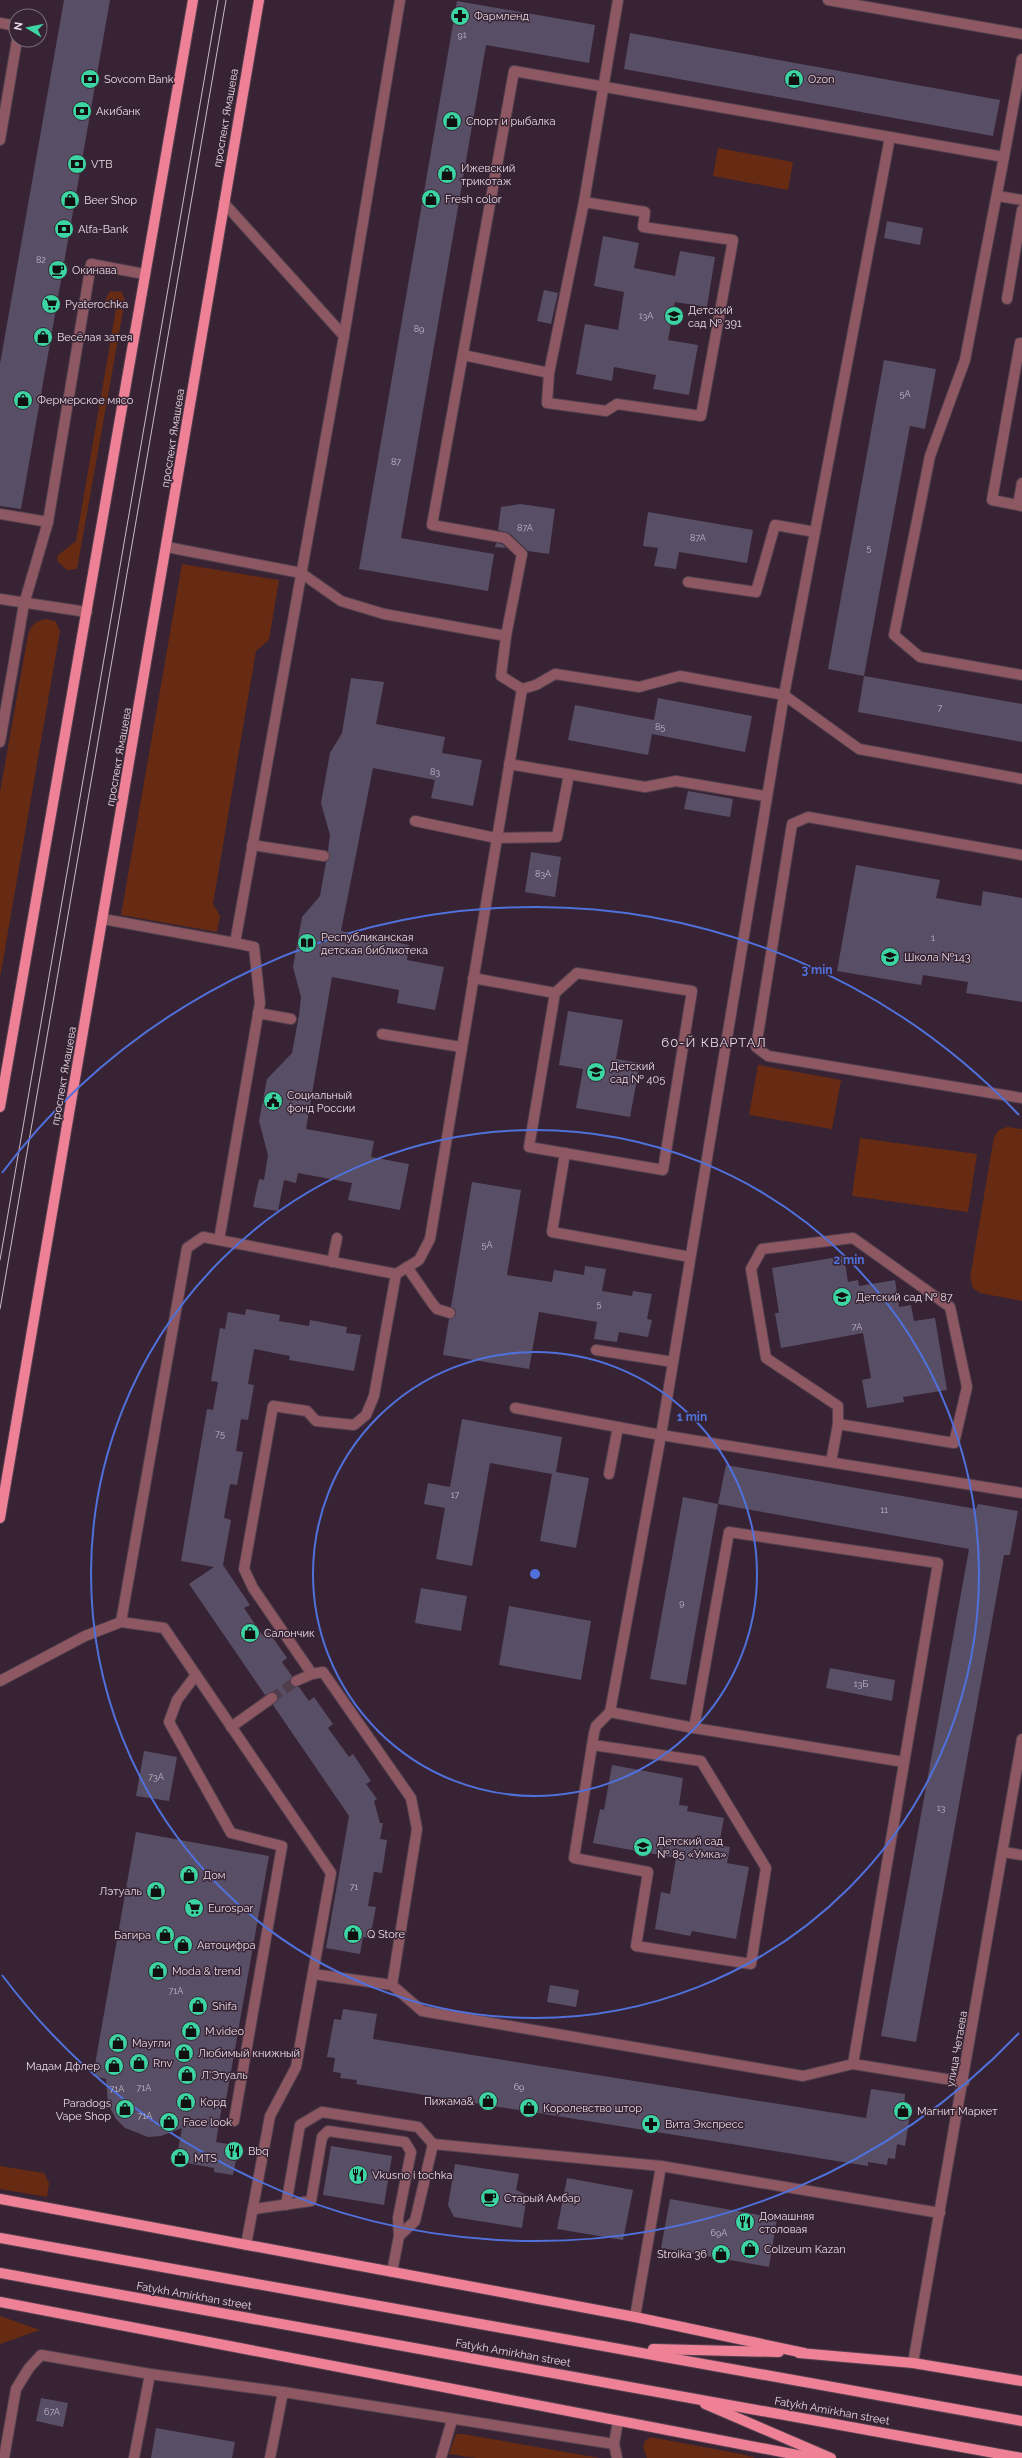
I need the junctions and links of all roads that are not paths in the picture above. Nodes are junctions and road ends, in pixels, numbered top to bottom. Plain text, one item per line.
1 (193, 0) edge
2 (259, 0) edge
3 (400, 0) edge
4 (618, 0) edge
5 (828, 0) edge
6 (1022, 34) edge
7 (15, 48) edge
8 (1022, 59) edge
9 (604, 87) junction
10 (3, 104) edge
11 (890, 137) junction
12 (0, 140) edge
13 (1004, 157) junction
14 (998, 196) junction
15 (1022, 200) edge
16 (584, 202) junction
17 (224, 203) junction
18 (1022, 210) edge
19 (144, 274) junction
20 (1007, 299) dead end
21 (344, 336) junction
22 (1022, 343) edge
23 (463, 355) junction
24 (549, 373) junction
25 (1022, 483) edge
26 (1020, 506) edge
27 (0, 514) edge
28 (48, 522) junction
29 (815, 532) junction
30 (167, 547) junction
31 (301, 573) junction
32 (688, 582) dead end
33 (0, 599) edge
34 (24, 604) junction
35 (86, 612) junction
36 (506, 636) junction
37 (1022, 675) edge
38 (522, 689) junction
39 (784, 695) junction
40 (0, 742) edge
41 (509, 764) junction
42 (569, 774) junction
43 (1022, 779) edge
44 (766, 796) junction
45 (415, 822) dead end
46 (496, 838) junction
47 (252, 845) junction
48 (1022, 855) edge
49 (324, 856) dead end
50 (103, 919) junction
51 (235, 943) junction
52 (473, 978) junction
53 (555, 993) junction
54 (258, 1013) junction
55 (291, 1019) dead end
56 (382, 1034) dead end
57 (462, 1047) junction
58 (1022, 1098) edge
59 (0, 1107) edge
60 (565, 1153) junction
61 (337, 1238) dead end
62 (219, 1240) junction
63 (690, 1257) junction
64 (332, 1262) junction
65 (407, 1268) junction
66 (396, 1274) junction
67 (450, 1313) dead end
68 (596, 1350) dead end
69 (673, 1362) junction
70 (515, 1408) dead end
71 (838, 1424) junction
72 (618, 1427) junction
73 (661, 1435) junction
74 (831, 1462) junction
75 (609, 1474) dead end
76 (1022, 1493) edge
77 (0, 1518) edge
78 (121, 1622) junction
79 (312, 1674) junction
80 (196, 1675) junction
81 (296, 1681) tunnel mouth
82 (0, 1682) edge
83 (272, 1698) tunnel mouth
84 (610, 1712) junction
85 (232, 1727) junction
86 (694, 1728) junction
87 (1022, 1739) edge
88 (592, 1745) junction
89 (904, 1762) junction
90 (1003, 1852) junction
91 (1022, 1855) edge
92 (312, 1974) junction
93 (392, 1985) junction
94 (853, 2064) junction
95 (964, 2082) junction
96 (234, 2121) dead end
97 (433, 2144) junction
98 (661, 2166) junction
99 (3, 2201) edge
100 (286, 2205) junction
101 (254, 2209) junction
102 (940, 2213) junction
103 (399, 2236) junction
104 (0, 2238) edge
105 (246, 2245) junction
106 (392, 2272) junction
107 (0, 2273) edge
108 (0, 2302) edge
109 (636, 2317) junction
110 (621, 2348) junction
111 (804, 2353) junction
112 (913, 2363) junction
113 (150, 2374) junction
114 (1022, 2381) edge
115 (283, 2392) junction
116 (689, 2397) junction
117 (452, 2420) junction
118 (618, 2421) junction
119 (1022, 2421) edge
120 (614, 2444) junction
121 (793, 2456) edge
122 (4, 2458) edge
123 (134, 2458) edge
124 (270, 2458) edge
125 (441, 2458) edge
126 (617, 2458) edge
127 (813, 2458) edge
128 (831, 2458) edge
129 (1022, 2458) edge

1 - 19 main road
2 - 17 main road, проспект Ямашева
3 - 21 street
4 - 9 street
5 - 6 street
7 - 10 street
8 - 13 street
9 - 11 street
9 - 16 street
9 - 23 street
10 - 12 street
11 - 13 street
11 - 29 street
13 - 14 street
14 - 15 street
14 - 37 street
16 - 24 street
16 - 24 street
17 - 21 street
17 - 30 main road, проспект Ямашева
18 - 20 street
19 - 28 street
19 - 35 main road
21 - 31 street
22 - 26 street
23 - 24 street
23 - 36 street
25 - 26 street
27 - 28 street
28 - 34 street
29 - 32 street
29 - 39 street
30 - 31 street
30 - 50 main road, проспект Ямашева
31 - 36 street
31 - 47 street
33 - 34 street
34 - 35 street
34 - 40 street
35 - 59 main road
36 - 38 street
38 - 39 street
38 - 41 street
39 - 43 street
39 - 44 street
41 - 42 street
41 - 46 street
42 - 44 street
42 - 46 street
44 - 63 street
45 - 46 street
46 - 52 street
47 - 49 street
47 - 51 street
48 - 58 street
50 - 51 street
50 - 77 main road, проспект Ямашева
51 - 54 street
52 - 53 street
52 - 57 street
53 - 60 street
53 - 60 street
54 - 55 street
54 - 62 street
56 - 57 street
57 - 65 street
60 - 63 street
61 - 64 street
62 - 64 street
62 - 78 street
63 - 69 street
64 - 66 street
65 - 66 street
65 - 67 street
66 - 79 street
68 - 69 street
69 - 73 street
70 - 72 street
71 - 71 street
71 - 74 street
72 - 73 street
72 - 75 street
73 - 74 street
73 - 84 street
74 - 76 street
78 - 80 street
78 - 82 street
79 - 81 street
79 - 93 street
80 - 85 street
80 - 96 street
83 - 85 street
84 - 86 street
84 - 88 street
85 - 92 street
86 - 89 street
86 - 89 street
87 - 90 street, улица Четаева
88 - 88 street
89 - 94 street
90 - 91 street
90 - 95 street, улица Четаева
92 - 93 street
92 - 101 street
93 - 94 street
94 - 95 street
95 - 102 street, улица Четаева
97 - 98 street
97 - 100 street
97 - 103 street
98 - 102 street
98 - 109 street
99 - 105 main road
100 - 101 street
100 - 103 street
101 - 105 street
102 - 112 street, улица Четаева
103 - 106 street
104 - 110 main road, Fatykh Amirkhan street
105 - 106 main road
106 - 109 main road
107 - 116 main road, Fatykh Amirkhan street
108 - 118 main road
109 - 111 main road
110 - 111 main road
110 - 119 main road, Fatykh Amirkhan street
111 - 112 main road
112 - 114 main road
113 - 115 street
113 - 122 street
113 - 123 street
115 - 117 street
115 - 124 street
116 - 128 main road
116 - 129 main road, Fatykh Amirkhan street
117 - 120 street
117 - 125 street
118 - 120 street
118 - 121 main road
120 - 126 street
121 - 127 main road

